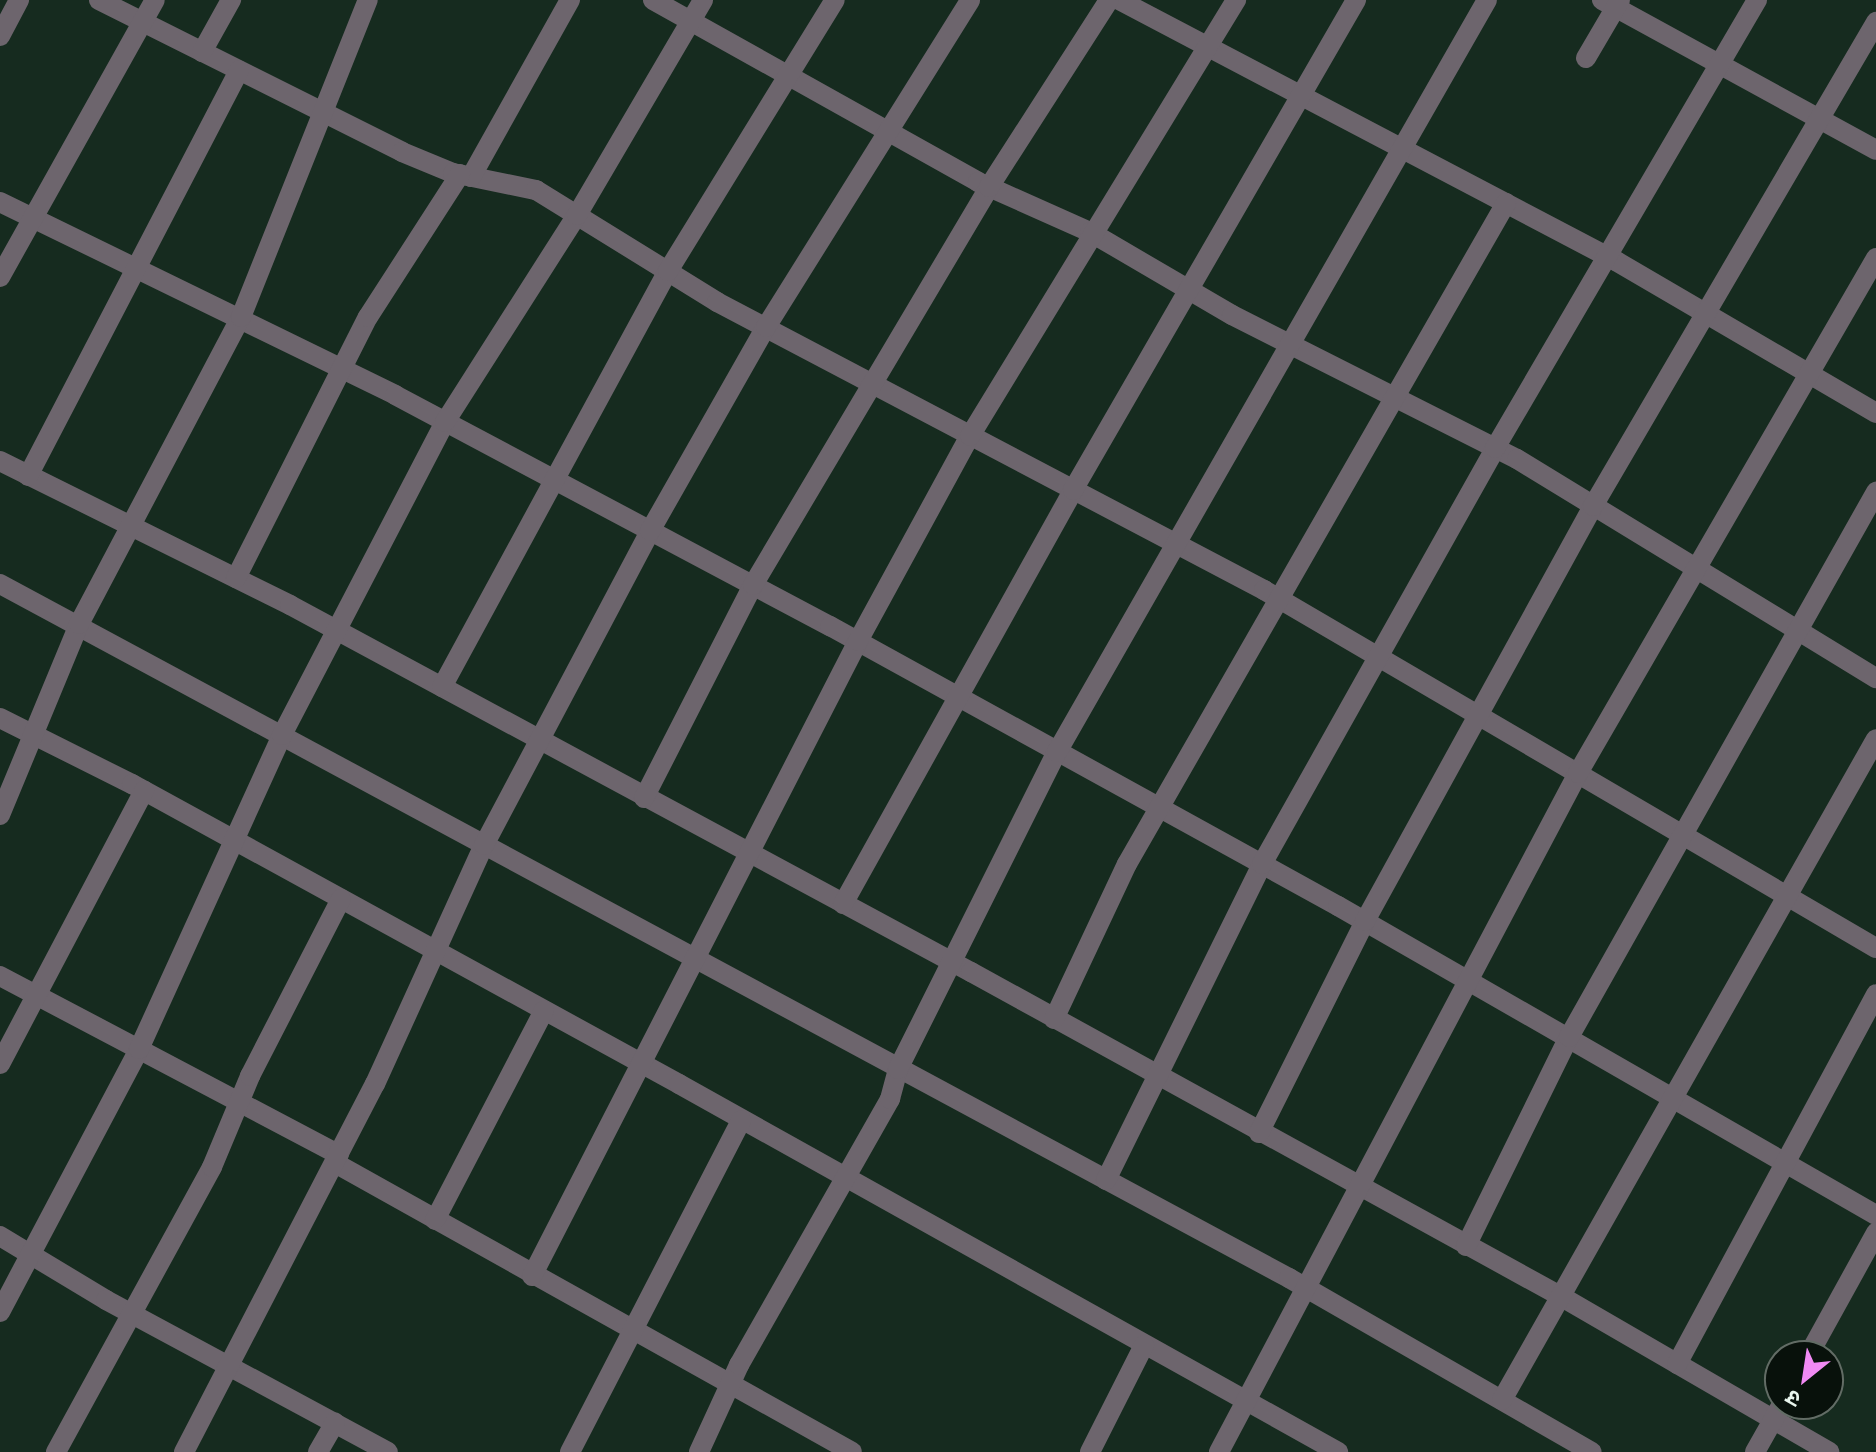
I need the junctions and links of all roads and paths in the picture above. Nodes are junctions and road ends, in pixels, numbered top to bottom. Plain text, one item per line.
1 (19, 0) edge
2 (99, 0) edge
3 (155, 0) edge
4 (231, 0) edge
5 (368, 0) edge
6 (570, 0) edge
7 (653, 0) edge
8 (703, 0) edge
9 (835, 0) edge
10 (970, 0) edge
11 (1109, 0) edge
12 (1119, 0) edge
13 (1236, 0) edge
14 (1356, 0) edge
15 (1487, 0) edge
16 (1757, 0) edge
17 (1613, 3) edge
18 (690, 21) junction
19 (143, 22) junction
20 (1876, 22) edge
21 (0, 36) edge
22 (1210, 48) junction
23 (202, 52) junction
24 (1586, 58) dead end
25 (1721, 65) junction
26 (239, 71) junction
27 (789, 76) junction
28 (1301, 95) junction
29 (325, 114) junction
30 (1822, 119) junction
31 (887, 131) junction
32 (1404, 149) junction
33 (1876, 150) edge
34 (466, 176) junction
35 (989, 187) junction
36 (0, 202) edge
37 (1506, 203) junction
38 (577, 215) junction
39 (34, 218) junction
40 (1090, 232) junction
41 (1608, 257) junction
42 (1876, 258) edge
43 (134, 266) junction
44 (668, 271) junction
45 (0, 277) edge
46 (1190, 291) junction
47 (1705, 313) junction
48 (241, 317) junction
49 (766, 327) junction
50 (1289, 344) junction
51 (345, 370) junction
52 (1811, 375) junction
53 (872, 382) junction
54 (1391, 395) junction
55 (1876, 413) edge
56 (445, 422) junction
57 (970, 436) junction
58 (1495, 448) junction
59 (0, 461) edge
60 (28, 476) junction
61 (551, 479) junction
62 (1073, 490) junction
63 (1876, 492) edge
64 (1593, 506) junction
65 (129, 526) junction
66 (650, 531) junction
67 (1173, 542) junction
68 (1697, 569) junction
69 (236, 578) junction
70 (0, 584) edge
71 (753, 585) junction
72 (1276, 598) junction
73 (79, 624) junction
74 (335, 629) junction
75 (1801, 632) junction
76 (858, 641) junction
77 (1378, 659) junction
78 (1876, 678) edge
79 (442, 687) junction
80 (958, 697) junction
81 (1477, 717) junction
82 (0, 718) edge
83 (34, 735) junction
84 (282, 735) junction
85 (1876, 739) edge
86 (540, 740) junction
87 (1057, 752) junction
88 (1578, 773) junction
89 (144, 791) junction
90 (644, 798) junction
91 (1159, 808) junction
92 (0, 815) edge
93 (1683, 833) junction
94 (235, 841) junction
95 (484, 845) junction
96 (749, 854) junction
97 (1262, 864) junction
98 (1787, 894) junction
99 (341, 899) junction
100 (843, 904) junction
101 (1365, 921) junction
102 (1876, 948) edge
103 (436, 951) junction
104 (693, 958) junction
105 (950, 961) junction
106 (0, 976) edge
107 (1469, 980) junction
108 (1876, 994) edge
109 (37, 995) junction
110 (544, 1011) junction
111 (1054, 1019) junction
112 (1569, 1037) junction
113 (139, 1049) junction
114 (0, 1064) edge
115 (644, 1065) junction
116 (898, 1069) junction
117 (1160, 1078) junction
118 (1674, 1096) junction
119 (239, 1102) junction
120 (741, 1120) junction
121 (1259, 1133) junction
122 (337, 1159) junction
123 (1787, 1161) junction
124 (846, 1179) junction
125 (1106, 1180) junction
126 (1360, 1189) junction
127 (1876, 1215) edge
128 (435, 1220) junction
129 (1876, 1233) edge
130 (0, 1236) edge
131 (1466, 1246) junction
132 (31, 1254) junction
133 (532, 1276) junction
134 (1305, 1288) junction
135 (1562, 1297) junction
136 (0, 1312) edge
137 (132, 1314) junction
138 (629, 1330) junction
139 (1817, 1340) edge
140 (1144, 1345) junction
141 (1677, 1364) junction
142 (230, 1366) junction
143 (730, 1385) junction
144 (1502, 1400) junction
145 (1244, 1401) junction
146 (1764, 1406) edge
147 (1773, 1420) edge
148 (1787, 1420) edge
149 (335, 1423) junction
150 (56, 1452) edge
151 (184, 1452) edge
152 (318, 1452) edge
153 (388, 1452) edge
154 (570, 1452) edge
155 (699, 1452) edge
156 (852, 1452) edge
157 (1090, 1452) edge
158 (1219, 1452) edge
159 (1338, 1452) edge
160 (1592, 1452) edge
161 (1755, 1452) edge
162 (1829, 1452) edge

1 - 21 street
2 - 19 street
3 - 19 street
4 - 23 street
5 - 29 street
6 - 34 street
7 - 18 street
8 - 18 street
9 - 27 street
10 - 31 street
11 - 35 street
12 - 22 street
13 - 22 street
14 - 28 street
15 - 32 street
16 - 25 street
17 - 24 street
17 - 25 street
18 - 27 street
18 - 38 street
19 - 23 street
19 - 39 street
20 - 30 street
22 - 28 street
22 - 40 street
23 - 26 street
25 - 30 street
25 - 41 street
26 - 29 street
26 - 43 street
27 - 31 street
27 - 44 street
28 - 32 street
28 - 46 street
29 - 34 street
29 - 48 street
30 - 33 street
30 - 47 street
31 - 35 street
31 - 49 street
32 - 37 street
32 - 50 street
34 - 38 street
34 - 51 street
35 - 40 street
35 - 53 street
36 - 39 street
37 - 41 street
37 - 54 street
38 - 44 street
38 - 56 street
39 - 43 street
39 - 45 street
40 - 46 street
40 - 57 street
41 - 47 street
41 - 58 street
42 - 52 street
43 - 48 street
43 - 60 street
44 - 49 street
44 - 61 street
46 - 50 street
46 - 62 street
47 - 52 street
47 - 64 street
48 - 51 street
48 - 65 street
49 - 53 street
49 - 66 street
50 - 54 street
50 - 67 street
51 - 56 street
51 - 69 street
52 - 55 street
52 - 68 street
53 - 57 street
53 - 71 street
54 - 58 street
54 - 72 street
56 - 61 street
56 - 74 street
57 - 62 street
57 - 76 street
58 - 64 street
58 - 77 street
59 - 60 street
60 - 65 street
61 - 66 street
61 - 79 street
62 - 67 street
62 - 80 street
63 - 75 street
64 - 68 street
64 - 81 street
65 - 69 street
65 - 73 street
66 - 71 street
66 - 86 street
67 - 72 street
67 - 87 street
68 - 75 street
68 - 88 street
69 - 74 street
70 - 73 street
71 - 76 street
71 - 90 street
72 - 77 street
72 - 91 street
73 - 83 street
73 - 84 street
74 - 79 street
74 - 84 street
75 - 78 street
75 - 93 street
76 - 80 street
76 - 96 street
77 - 81 street
77 - 97 street
79 - 86 street
80 - 87 street
80 - 100 street
81 - 88 street
81 - 101 street
82 - 83 street
83 - 89 street
83 - 92 street
84 - 94 street
84 - 95 street
85 - 98 street
86 - 90 street
86 - 95 street
87 - 91 street
87 - 105 street
88 - 93 street
88 - 107 street
89 - 94 street
89 - 109 street
90 - 96 street
91 - 97 street
91 - 111 street
93 - 98 street
93 - 112 street
94 - 99 street
94 - 113 street
95 - 103 street
95 - 104 street
96 - 100 street
96 - 104 street
97 - 101 street
97 - 117 street
98 - 102 street
98 - 118 street
99 - 103 street
99 - 119 street
100 - 105 street
101 - 107 street
101 - 121 street
103 - 110 street
103 - 122 street
104 - 115 street
104 - 116 street
105 - 111 street
105 - 116 street
106 - 109 street
107 - 112 street
107 - 126 street
108 - 123 street
109 - 113 street
109 - 114 street
110 - 115 street
110 - 128 street
111 - 117 street
112 - 118 street
112 - 131 street
113 - 119 street
113 - 132 street
115 - 120 street
115 - 133 street
116 - 124 street
116 - 125 street
117 - 121 street
117 - 125 street
118 - 123 street
118 - 135 street
119 - 122 street
119 - 137 street
120 - 124 street
120 - 138 street
121 - 126 street
122 - 128 street
122 - 142 street
123 - 127 street
123 - 141 street
124 - 140 street
124 - 143 street
125 - 134 street
126 - 131 street
126 - 134 street
128 - 133 street
129 - 139 street
130 - 132 street
131 - 135 street
132 - 136 street
132 - 137 street
133 - 138 street
134 - 144 street
134 - 145 street
135 - 141 street
135 - 144 street
137 - 142 street
137 - 150 street
138 - 143 street
138 - 154 street
140 - 145 street
140 - 157 street
141 - 146 street
142 - 149 street
142 - 151 street
143 - 155 street
143 - 156 street
144 - 160 street
145 - 158 street
145 - 159 street
147 - 161 street
148 - 162 street
149 - 152 street
149 - 153 street

